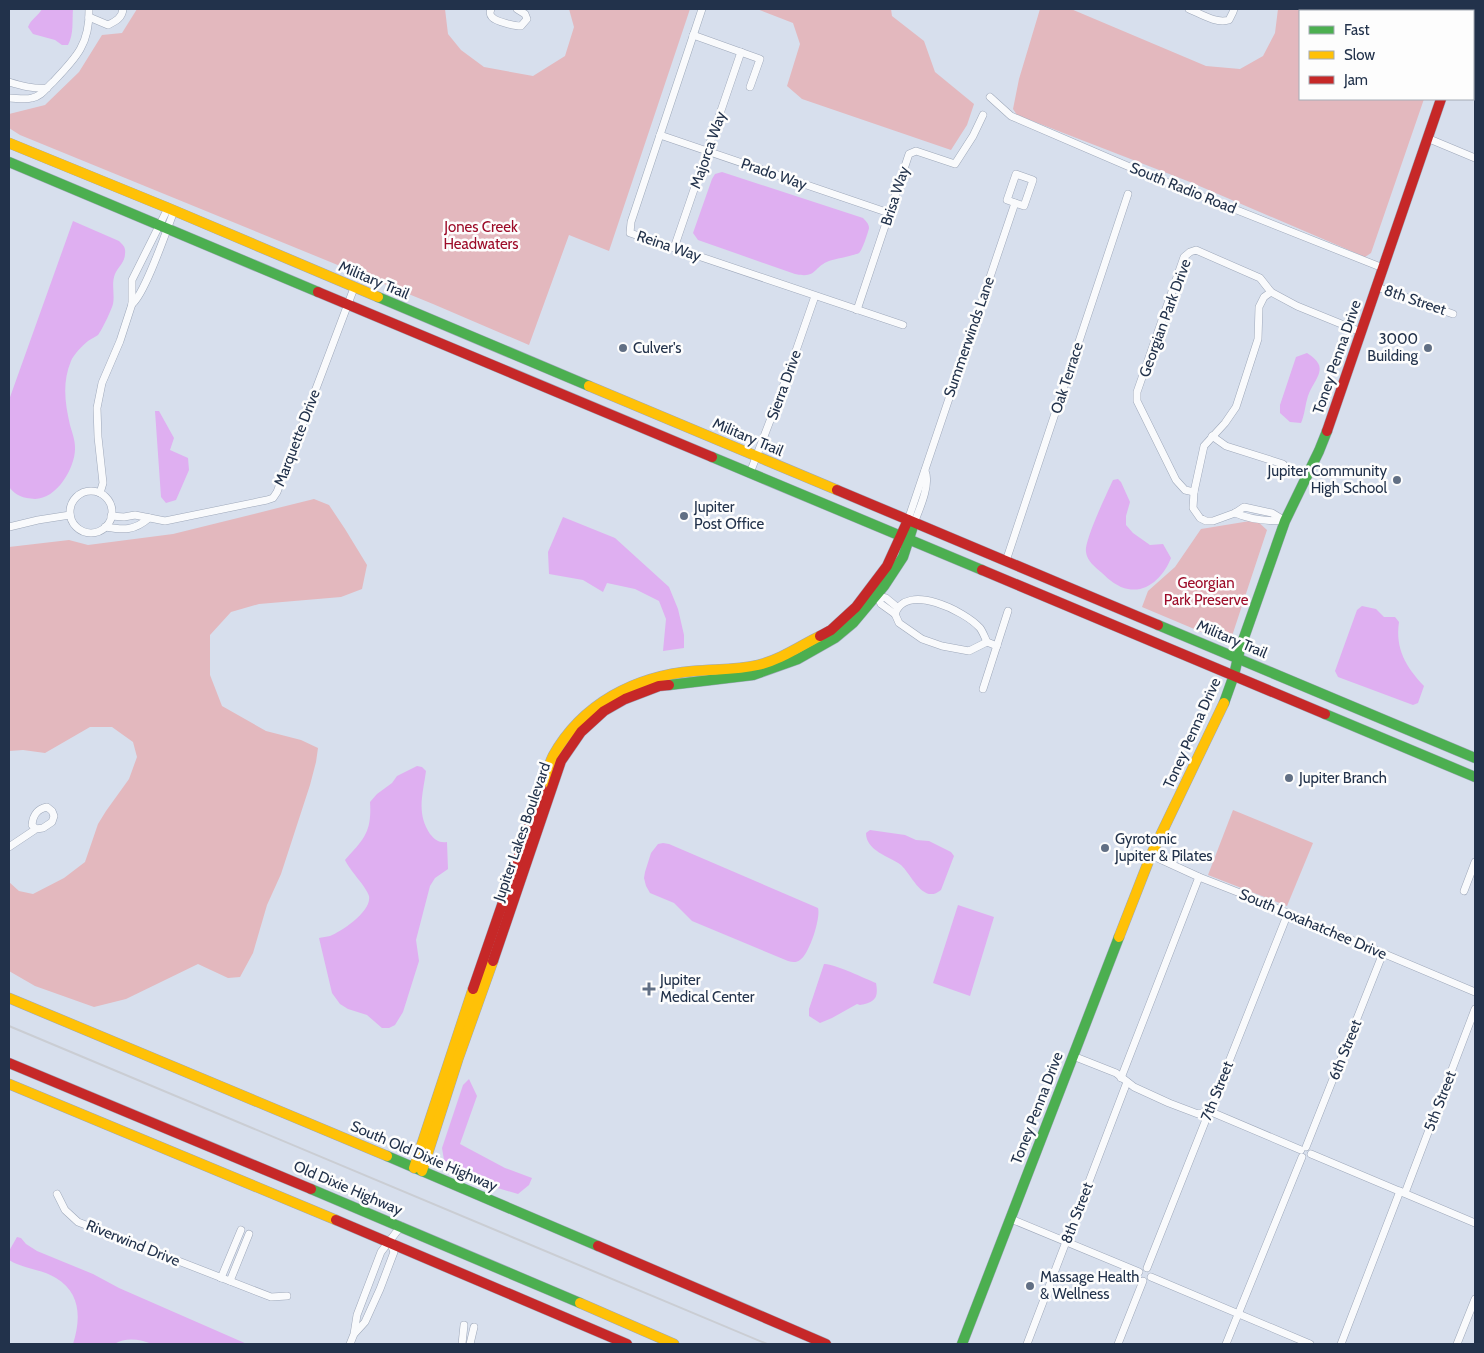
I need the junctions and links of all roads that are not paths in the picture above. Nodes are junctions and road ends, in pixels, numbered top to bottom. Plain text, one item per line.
1 (88, 9) edge
2 (124, 9) edge
3 (491, 9) edge
4 (517, 9) edge
5 (702, 9) edge
6 (1189, 9) edge
7 (1234, 9) edge
8 (89, 17) junction
9 (693, 35) junction
10 (741, 52) junction
11 (9, 82) edge
12 (750, 87) dead end
13 (47, 88) junction
14 (990, 97) dead end
15 (9, 98) edge
16 (1441, 100) edge
17 (983, 115) dead end
18 (660, 135) junction
19 (1428, 138) junction
20 (9, 143) edge
21 (707, 152) junction
22 (1475, 158) edge
23 (9, 162) edge
24 (1128, 194) dead end
25 (1016, 203) junction
26 (171, 210) junction
27 (889, 213) junction
28 (164, 226) junction
29 (674, 248) junction
30 (1383, 268) junction
31 (1377, 287) junction
32 (354, 288) junction
33 (1271, 292) junction
34 (815, 296) junction
35 (132, 304) junction
36 (348, 304) junction
37 (857, 310) junction
38 (1453, 314) dead end
39 (903, 325) dead end
40 (1361, 332) junction
41 (1212, 436) junction
42 (757, 457) junction
43 (1283, 464) dead end
44 (750, 473) junction
45 (1194, 492) junction
46 (100, 494) junction
47 (70, 515) junction
48 (111, 516) junction
49 (149, 518) junction
50 (1285, 521) junction
51 (911, 522) junction
52 (9, 527) edge
53 (105, 527) junction
54 (905, 537) junction
55 (1006, 562) junction
56 (877, 596) junction
57 (896, 611) junction
58 (1008, 611) dead end
59 (987, 642) junction
60 (997, 646) junction
61 (1237, 658) junction
62 (1234, 675) junction
63 (983, 689) dead end
64 (1475, 758) edge
65 (1475, 777) edge
66 (36, 829) dead end
67 (9, 847) edge
68 (1151, 855) junction
69 (1475, 862) edge
70 (1199, 877) junction
71 (1464, 890) dead end
72 (1288, 913) junction
73 (1383, 953) junction
74 (1475, 992) edge
75 (9, 998) edge
76 (1475, 1009) edge
77 (1073, 1056) junction
78 (9, 1063) edge
79 (1124, 1080) junction
80 (9, 1084) edge
81 (1209, 1111) junction
82 (1303, 1151) junction
83 (418, 1170) junction
84 (1403, 1192) junction
85 (57, 1194) dead end
86 (1011, 1219) junction
87 (1475, 1222) edge
88 (400, 1226) junction
89 (241, 1230) dead end
90 (249, 1234) dead end
91 (390, 1242) junction
92 (1066, 1242) junction
93 (1147, 1268) junction
94 (1140, 1272) junction
95 (1151, 1276) junction
96 (221, 1278) junction
97 (230, 1281) junction
98 (1143, 1281) junction
99 (287, 1296) dead end
100 (1475, 1299) edge
101 (1238, 1314) junction
102 (464, 1325) dead end
103 (474, 1327) dead end
104 (354, 1334) junction
105 (350, 1344) edge
106 (462, 1344) edge
107 (470, 1344) edge
108 (627, 1344) edge
109 (674, 1344) edge
110 (826, 1344) edge
111 (962, 1344) edge
112 (1027, 1344) edge
113 (1118, 1344) edge
114 (1226, 1344) edge
115 (1310, 1344) edge
116 (1341, 1344) edge
117 (1457, 1344) edge

1 - 8 street
2 - 8 street
3 - 4 street
5 - 9 street, Reina Way
6 - 7 street
8 - 13 street
9 - 10 street
9 - 18 street, Reina Way
10 - 12 street
10 - 21 street, Majorca Way
11 - 13 street
13 - 15 street
14 - 30 street, South Radio Road
16 - 19 main road, Toney Penna Drive
17 - 27 street, Brisa Way
18 - 21 street, Prado Way
18 - 29 street, Reina Way
19 - 22 street
19 - 30 main road, Toney Penna Drive
20 - 26 main road, Military Trail
21 - 27 street, Prado Way
21 - 29 street, Majorca Way
23 - 28 main road
24 - 55 street, Oak Terrace
25 - 25 street
25 - 51 street, Summerwinds Lane
26 - 28 street
26 - 32 main road, Military Trail
27 - 37 street, Brisa Way
28 - 35 street
28 - 35 street
28 - 36 main road
29 - 34 street, Reina Way
30 - 31 main road, Toney Penna Drive
31 - 38 street, 8th Street
31 - 40 main road, Toney Penna Drive
32 - 36 street, Marquette Drive
32 - 42 main road, Military Trail
33 - 40 street, Georgian Park Drive
33 - 41 street
33 - 45 street, Georgian Park Drive
34 - 37 street, Reina Way
34 - 42 street, Sierra Drive
35 - 46 street
36 - 44 main road
36 - 49 street, Marquette Drive
37 - 39 street, Reina Way
40 - 50 main road, Toney Penna Drive
41 - 43 street
41 - 45 street
42 - 44 street, Sierra Drive
42 - 51 main road, Military Trail
44 - 54 main road
45 - 50 street
46 - 47 street
46 - 48 street
47 - 52 street
47 - 53 street
48 - 49 street, Marquette Drive
48 - 53 street
49 - 53 street, Marquette Drive
50 - 61 main road, Toney Penna Drive
51 - 54 main road, Jupiter Lakes Boulevard
51 - 55 main road, Military Trail
54 - 56 main road, Jupiter Lakes Boulevard
54 - 62 main road
54 - 83 main road, Jupiter Lakes Boulevard
55 - 61 main road, Military Trail
56 - 57 street
56 - 83 main road, Jupiter Lakes Boulevard
57 - 59 street
57 - 59 street
58 - 60 street
59 - 60 street
60 - 63 street
61 - 62 main road, Toney Penna Drive
61 - 64 main road, Military Trail
62 - 65 main road
62 - 68 main road, Toney Penna Drive
66 - 67 street
68 - 70 street, South Loxahatchee Drive
68 - 77 main road, Toney Penna Drive
69 - 71 street
70 - 72 street, South Loxahatchee Drive
70 - 79 street, 8th Street
72 - 73 street, South Loxahatchee Drive
72 - 81 street, 7th Street
73 - 74 street, South Loxahatchee Drive
73 - 82 street, 6th Street
75 - 83 main road, South Old Dixie Highway
76 - 84 street, 5th Street
77 - 79 street
77 - 86 main road, Toney Penna Drive
78 - 88 main road, Old Dixie Highway
79 - 81 street
79 - 92 street, 8th Street
80 - 91 main road
81 - 82 street
81 - 93 street, 7th Street
82 - 84 street
82 - 101 street, 6th Street
83 - 110 main road, South Old Dixie Highway
84 - 87 street
84 - 116 street, 5th Street
85 - 96 street, Riverwind Drive
86 - 92 street
86 - 111 main road, Toney Penna Drive
88 - 91 street
88 - 109 main road, Old Dixie Highway
89 - 96 street
90 - 97 street
91 - 104 street
91 - 104 street
91 - 108 main road
92 - 94 street
92 - 112 street, 8th Street
93 - 94 street
93 - 95 street
94 - 98 street
95 - 98 street
95 - 101 street
96 - 97 street, Riverwind Drive
97 - 99 street, Riverwind Drive
98 - 113 street
100 - 117 street
101 - 114 street, 6th Street
101 - 115 street
102 - 106 street
103 - 107 street
104 - 105 street

